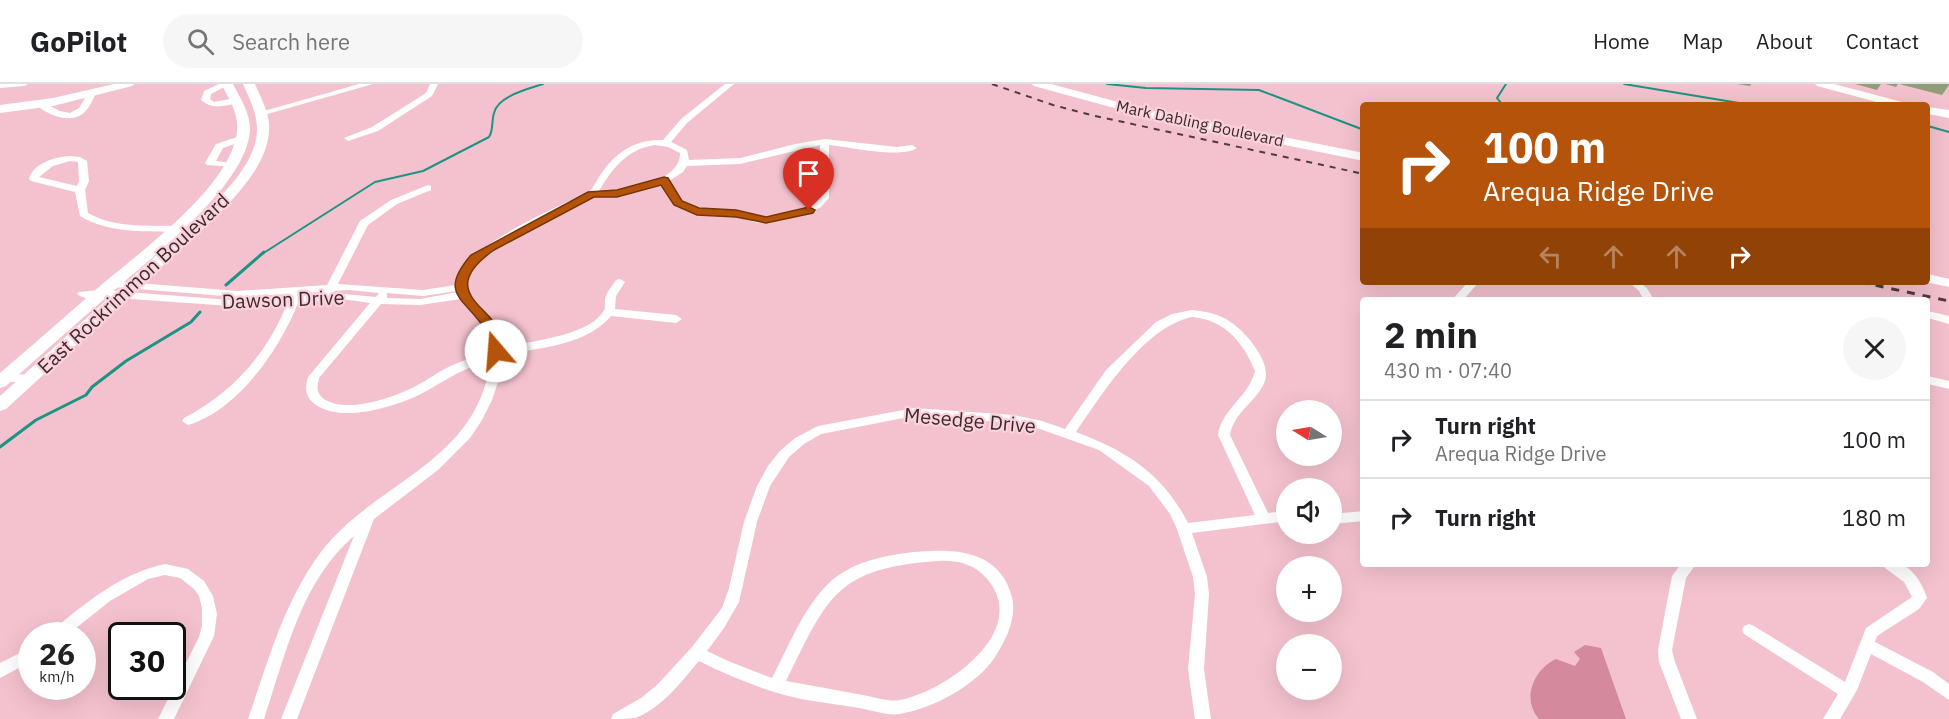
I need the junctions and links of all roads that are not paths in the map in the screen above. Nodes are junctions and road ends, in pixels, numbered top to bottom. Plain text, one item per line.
1 (24, 84) edge
2 (128, 84) edge
3 (226, 84) edge
4 (249, 84) edge
5 (369, 84) edge
6 (434, 84) edge
7 (730, 84) edge
8 (1038, 84) edge
9 (1821, 84) edge
10 (0, 85) edge
11 (335, 88) edge
12 (236, 102) junction
13 (1890, 102) edge
14 (0, 108) edge
15 (1930, 111) edge
16 (261, 113) junction
17 (1949, 114) edge
18 (243, 138) junction
19 (348, 138) dead end
20 (825, 142) junction
21 (665, 143) junction
22 (912, 148) dead end
23 (1360, 156) edge
24 (685, 163) junction
25 (232, 165) junction
26 (664, 181) junction
27 (428, 188) dead end
28 (80, 190) junction
29 (592, 194) junction
30 (174, 229) junction
31 (1930, 278) edge
32 (620, 282) dead end
33 (1949, 283) edge
34 (1471, 285) edge
35 (1638, 285) edge
36 (114, 290) junction
37 (387, 291) junction
38 (462, 291) junction
39 (328, 292) junction
40 (82, 294) dead end
41 (297, 295) junction
42 (1460, 297) edge
43 (1647, 297) edge
44 (379, 300) junction
45 (610, 312) junction
46 (1930, 315) edge
47 (676, 319) dead end
48 (1949, 320) edge
49 (496, 355) junction
50 (2, 379) edge
51 (29, 380) junction
52 (1930, 380) edge
53 (1949, 385) edge
54 (0, 405) edge
55 (188, 421) dead end
56 (1068, 434) junction
57 (1360, 516) edge
58 (1276, 517) edge
59 (367, 518) junction
60 (1342, 518) edge
61 (1264, 519) junction
62 (1184, 529) junction
63 (1686, 567) edge
64 (1894, 567) edge
65 (74, 622) edge
66 (1749, 630) dead end
67 (1867, 645) junction
68 (696, 652) junction
69 (18, 661) edge
70 (0, 671) edge
71 (776, 686) junction
72 (1848, 692) junction
73 (1949, 693) edge
74 (1834, 718) edge
75 (166, 719) edge
76 (256, 719) edge
77 (289, 719) edge
78 (619, 719) edge
79 (1203, 719) edge
80 (1689, 719) edge

1 - 10 street
2 - 14 main road
3 - 12 main road, East Rockrimmon Boulevard
3 - 12 street
4 - 16 main road, East Rockrimmon Boulevard
5 - 11 street
6 - 19 street
7 - 21 street
8 - 23 main road, Mark Dabling Boulevard
9 - 13 main road
11 - 16 street
12 - 18 main road, East Rockrimmon Boulevard
15 - 17 main road
16 - 36 main road, East Rockrimmon Boulevard
18 - 25 main road, East Rockrimmon Boulevard
18 - 25 street
20 - 22 street
20 - 24 street
20 - 26 street
21 - 24 street
21 - 29 street
24 - 26 street
25 - 30 main road, East Rockrimmon Boulevard
26 - 29 street
27 - 39 street
28 - 28 street
28 - 30 street
29 - 38 street
30 - 36 main road, East Rockrimmon Boulevard
31 - 33 main road
32 - 45 street
34 - 42 street
35 - 43 street
36 - 40 street, Dawson Drive
36 - 41 street, Dawson Drive
36 - 50 main road, East Rockrimmon Boulevard
36 - 51 main road, East Rockrimmon Boulevard
37 - 38 street, Dawson Drive
37 - 39 street, Dawson Drive
37 - 44 street
38 - 44 street, Dawson Drive
38 - 49 street
39 - 41 street, Dawson Drive
39 - 44 street, Dawson Drive
41 - 55 street
44 - 49 street
45 - 47 street
45 - 49 street
46 - 48 street
49 - 59 street
50 - 51 street
51 - 54 main road, East Rockrimmon Boulevard
52 - 53 street
56 - 61 street
56 - 62 street, Mesedge Drive
56 - 68 street, Mesedge Drive
57 - 60 street
58 - 61 street
59 - 76 street
59 - 77 street
61 - 62 street
62 - 79 street, Mesedge Drive
63 - 80 street
64 - 67 street
65 - 75 street
66 - 72 street
67 - 72 street
67 - 73 street
68 - 71 street
68 - 78 street, Mesedge Drive
69 - 70 street
71 - 71 street
72 - 74 street

